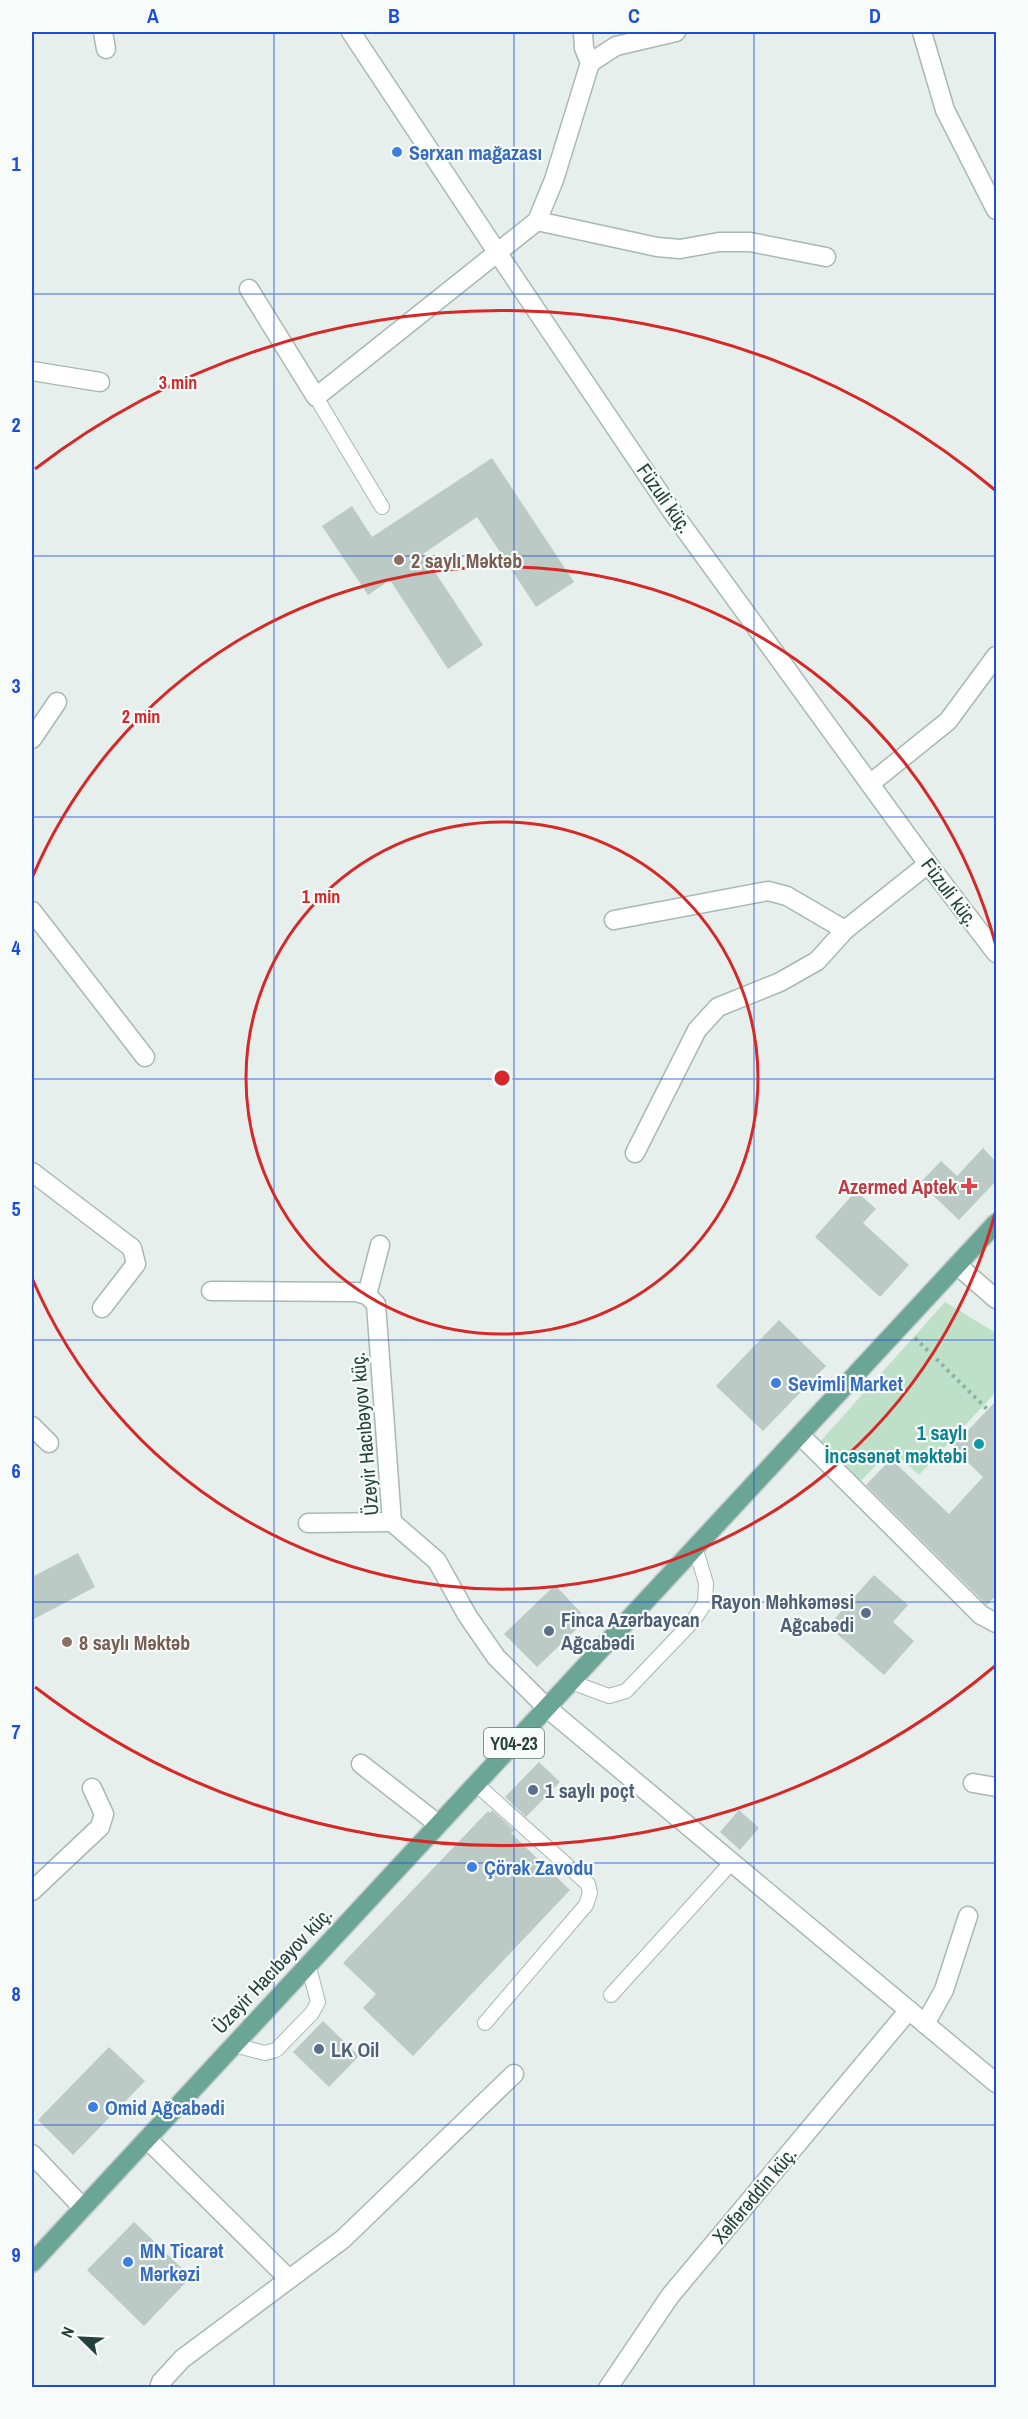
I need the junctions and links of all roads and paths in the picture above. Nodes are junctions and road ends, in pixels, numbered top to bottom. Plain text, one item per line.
1 (351, 32) edge
2 (582, 32) edge
3 (676, 32) edge
4 (921, 32) edge
5 (590, 63) junction
6 (996, 210) edge
7 (537, 221) junction
8 (496, 252) junction
9 (826, 257) dead end
10 (249, 289) dead end
11 (32, 371) edge
12 (100, 382) dead end
13 (316, 397) junction
14 (382, 507) dead end
15 (996, 656) edge
16 (57, 702) dead end
17 (32, 739) edge
18 (871, 783) junction
19 (928, 864) junction
20 (32, 911) edge
21 (614, 920) dead end
22 (845, 930) junction
23 (996, 953) edge
24 (145, 1057) dead end
25 (635, 1154) dead end
26 (32, 1172) edge
27 (996, 1223) edge
28 (380, 1245) dead end
29 (957, 1265) junction
30 (211, 1291) dead end
31 (367, 1295) junction
32 (996, 1299) edge
33 (102, 1308) dead end
34 (902, 1325) junction
35 (988, 1410) dead end
36 (32, 1426) edge
37 (800, 1435) junction
38 (49, 1443) dead end
39 (392, 1522) junction
40 (308, 1523) dead end
41 (695, 1547) junction
42 (996, 1623) edge
43 (571, 1682) junction
44 (547, 1708) junction
45 (361, 1764) dead end
46 (973, 1783) dead end
47 (476, 1784) junction
48 (996, 1787) edge
49 (92, 1788) dead end
50 (438, 1824) junction
51 (732, 1862) junction
52 (32, 1891) edge
53 (968, 1916) dead end
54 (308, 1964) junction
55 (611, 1995) dead end
56 (909, 2010) junction
57 (485, 2023) dead end
58 (926, 2024) junction
59 (234, 2045) junction
60 (514, 2074) dead end
61 (996, 2082) edge
62 (147, 2139) junction
63 (32, 2154) edge
64 (83, 2208) junction
65 (32, 2263) edge
66 (289, 2279) junction
67 (159, 2388) edge
68 (608, 2388) edge

1 - 8 street, Füzuli küç.
2 - 5 street
3 - 5 street
4 - 6 street
5 - 7 street
7 - 8 street
7 - 9 street
8 - 13 street
8 - 18 street, Füzuli küç.
10 - 13 street
11 - 12 street
13 - 14 lane
15 - 18 street
16 - 17 street
18 - 19 street, Füzuli küç.
19 - 22 street
19 - 23 street, Füzuli küç.
20 - 24 street
21 - 22 street
22 - 25 street
26 - 33 street
27 - 29 main road, Üzeyir Hacıbəyov küç. / Y04-23
28 - 31 street
29 - 32 street
29 - 34 main road, Üzeyir Hacıbəyov küç. / Y04-23
30 - 31 street
31 - 39 street, Üzeyir Hacıbəyov küç.
34 - 35 path
34 - 37 main road, Üzeyir Hacıbəyov küç. / Y04-23
36 - 38 street
37 - 41 main road, Üzeyir Hacıbəyov küç. / Y04-23
37 - 42 street
39 - 40 street
39 - 44 street, Üzeyir Hacıbəyov küç.
41 - 43 main road, Üzeyir Hacıbəyov küç. / Y04-23
41 - 43 lane
43 - 44 main road, Üzeyir Hacıbəyov küç. / Y04-23
44 - 47 main road, Üzeyir Hacıbəyov küç. / Y04-23
44 - 51 street
45 - 50 street
46 - 48 street
47 - 50 main road, Üzeyir Hacıbəyov küç. / Y04-23
47 - 57 lane
49 - 52 street
50 - 54 main road, Üzeyir Hacıbəyov küç. / Y04-23
51 - 55 lane
51 - 56 street
53 - 58 street
54 - 59 main road, Üzeyir Hacıbəyov küç. / Y04-23
54 - 59 lane
56 - 58 street
56 - 68 street, Xəlfərəddin küç.
58 - 61 street
59 - 62 main road, Üzeyir Hacıbəyov küç. / Y04-23
60 - 66 street
62 - 64 main road, Üzeyir Hacıbəyov küç. / Y04-23
62 - 66 street
63 - 64 street
64 - 65 main road, Üzeyir Hacıbəyov küç. / Y04-23
66 - 67 street

